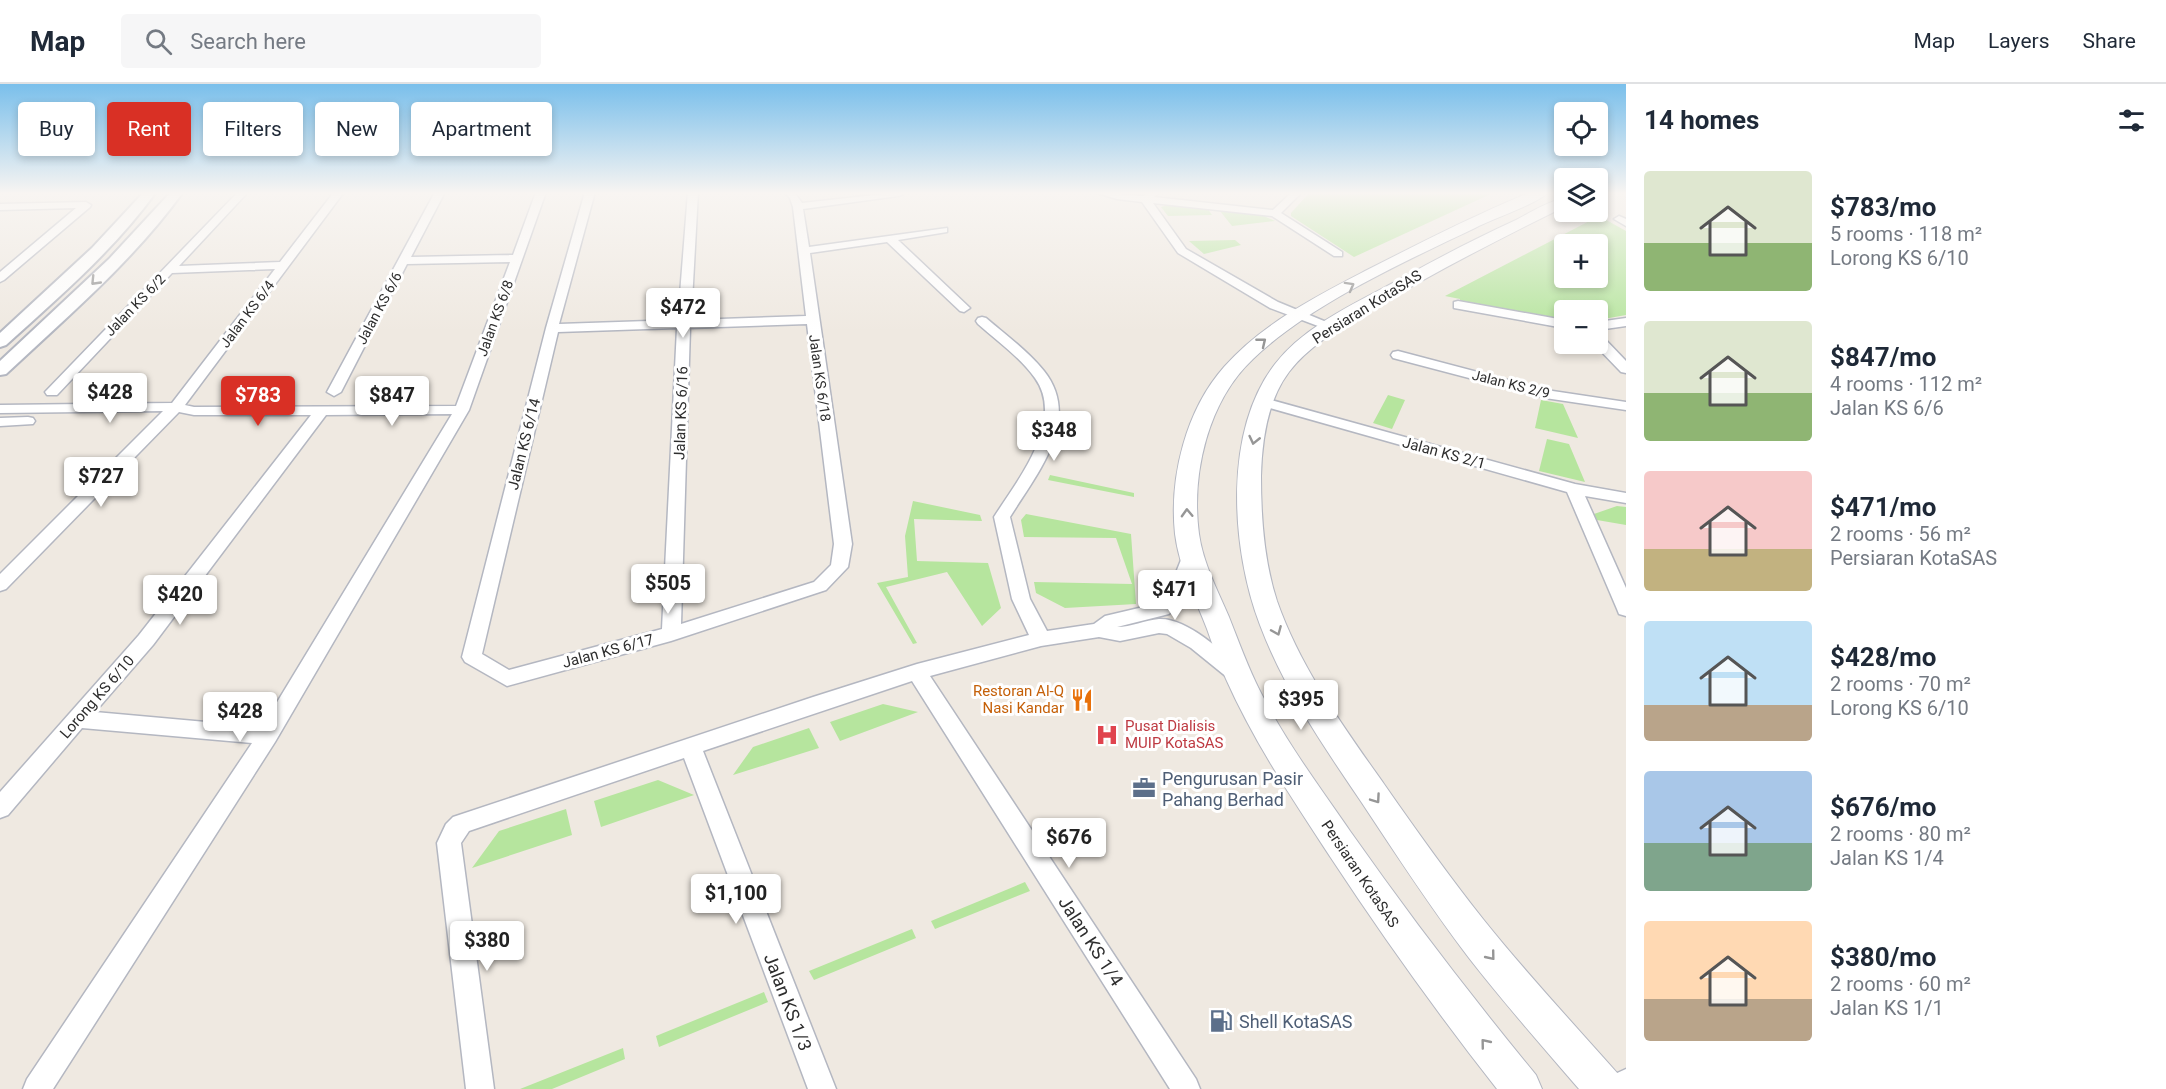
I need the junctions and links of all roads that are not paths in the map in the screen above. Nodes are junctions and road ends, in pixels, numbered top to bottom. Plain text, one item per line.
1 (46, 239) edge
2 (109, 239) edge
3 (135, 239) edge
4 (198, 239) edge
5 (304, 239) edge
6 (416, 239) edge
7 (524, 239) edge
8 (577, 239) edge
9 (690, 239) edge
10 (802, 239) edge
11 (883, 239) edge
12 (890, 239) edge
13 (1175, 239) edge
14 (1315, 239) edge
15 (1441, 239) edge
16 (1490, 239) edge
17 (804, 251) junction
18 (1338, 254) dead end
19 (517, 258) junction
20 (404, 261) junction
21 (284, 265) junction
22 (168, 270) junction
23 (0, 278) edge
24 (1458, 305) dead end
25 (964, 308) dead end
26 (1299, 315) junction
27 (813, 320) junction
28 (982, 321) dead end
29 (1554, 322) edge
30 (1626, 322) edge
31 (684, 324) junction
32 (1608, 325) edge
33 (1330, 326) junction
34 (552, 328) junction
35 (0, 342) edge
36 (1608, 350) edge
37 (1398, 356) dead end
38 (1626, 369) edge
39 (0, 370) edge
40 (52, 392) dead end
41 (334, 392) dead end
42 (1264, 402) junction
43 (1626, 406) edge
44 (0, 409) edge
45 (462, 410) junction
46 (321, 411) junction
47 (170, 413) junction
48 (0, 422) edge
49 (1574, 489) junction
50 (1626, 498) edge
51 (1191, 554) junction
52 (839, 567) joint
53 (0, 585) edge
54 (1626, 609) edge
55 (1099, 630) junction
56 (671, 634) junction
57 (1041, 639) junction
58 (917, 672) junction
59 (1239, 676) junction
60 (507, 678) joint
61 (78, 719) junction
62 (268, 736) junction
63 (690, 746) junction
64 (0, 808) edge
65 (1626, 1083) edge
66 (37, 1089) edge
67 (480, 1089) edge
68 (822, 1089) edge
69 (1186, 1089) edge
70 (1522, 1089) edge
71 (1605, 1089) edge
72 (1614, 1089) edge

1 - 23 street
2 - 35 street
3 -> 39 street
4 - 22 street, Jalan KS 6/2
5 - 21 street, Jalan KS 6/4
6 - 20 street, Jalan KS 6/6
7 - 19 street, Jalan KS 6/8
8 - 34 street, Jalan KS 6/14
9 - 31 street, Jalan KS 6/16
10 - 17 street, Jalan KS 6/18
11 - 17 street
12 - 25 street
13 - 26 street
14 - 18 street
26 -> 15 main road, Persiaran KotaSAS
16 - 33 main road, Persiaran KotaSAS
17 - 27 street, Jalan KS 6/18
19 - 20 street
19 - 45 street, Jalan KS 6/8
20 - 41 street, Jalan KS 6/6
21 - 22 street
21 - 47 street, Jalan KS 6/4
22 - 40 street, Jalan KS 6/2
24 - 29 street
26 - 33 street
51 -> 26 main road, Persiaran KotaSAS
27 - 31 street
27 - 52 street, Jalan KS 6/18
28 - 57 street
30 - 32 street
31 - 34 street
31 - 56 street, Jalan KS 6/16
33 - 42 main road, Persiaran KotaSAS
34 - 60 street, Jalan KS 6/14
36 - 38 street
37 - 43 street, Jalan KS 2/9
42 - 49 street, Jalan KS 2/1
42 -> 71 main road, Persiaran KotaSAS
44 - 47 street
45 - 46 street
45 - 62 street, Jalan KS 6/8
46 - 47 street
46 - 61 street, Lorong KS 6/10
47 - 48 street
47 - 53 street, Jalan KS 6/4
49 - 50 street, Jalan KS 2/1
49 - 54 street
51 - 55 street
51 - 59 main road, Persiaran KotaSAS
52 - 56 street, Jalan KS 6/17
55 - 57 street
55 - 59 street
56 - 60 street, Jalan KS 6/17
57 - 58 street
58 - 63 street
58 - 69 street, Jalan KS 1/4
70 -> 59 main road, Persiaran KotaSAS
61 - 62 street
61 - 64 street, Lorong KS 6/10
62 - 66 street, Jalan KS 6/8
63 - 67 street
63 - 68 street, Jalan KS 1/3
65 - 72 street

